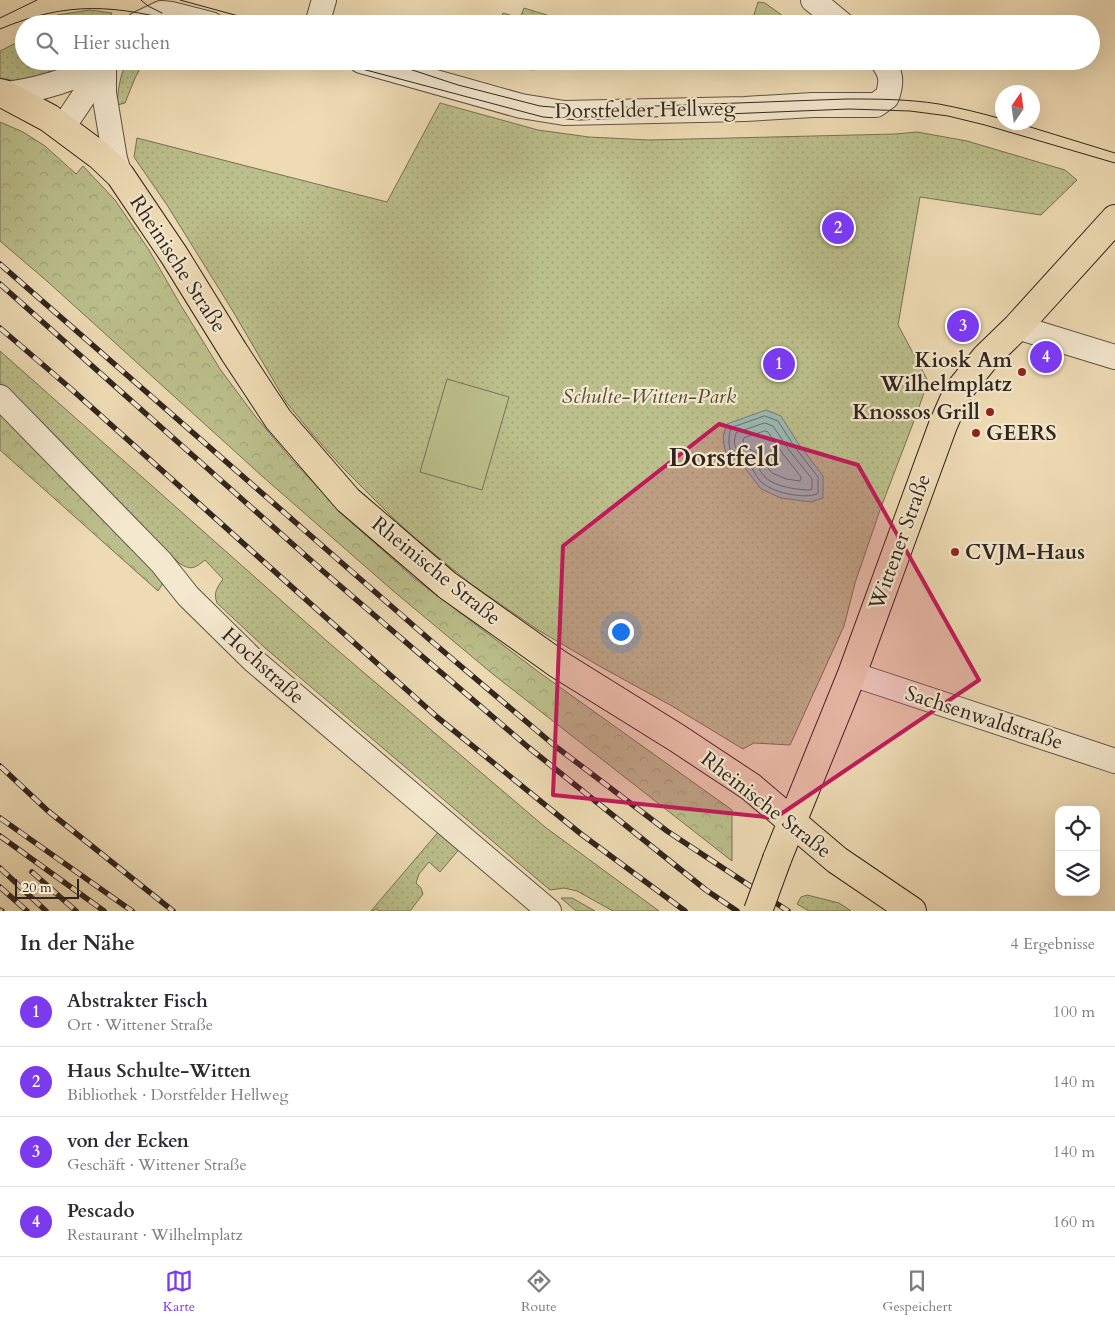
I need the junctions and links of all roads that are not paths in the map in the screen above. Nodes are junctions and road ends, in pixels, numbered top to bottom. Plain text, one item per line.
1 (324, 0) edge
2 (813, 0) edge
3 (158, 15) edge
4 (176, 15) edge
5 (319, 15) edge
6 (831, 15) edge
7 (89, 70) edge
8 (101, 70) edge
9 (105, 70) edge
10 (393, 70) edge
11 (888, 70) edge
12 (2, 94) edge
13 (63, 127) junction
14 (120, 174) junction
15 (1115, 219) edge
16 (1017, 327) junction
17 (1115, 357) edge
18 (0, 397) edge
19 (852, 674) junction
20 (1115, 761) edge
21 (793, 822) junction
22 (549, 911) edge
23 (758, 911) edge
24 (912, 911) edge

1 - 5 street
2 - 6 street
3 - 4 street
7 - 12 street
8 - 13 street
9 - 14 street
10 - 11 street, Dorstfelder Hellweg
12 - 13 main road
13 - 14 main road, Rheinische Straße
14 - 21 main road, Rheinische Straße
15 - 16 main road, Wittener Straße
16 - 17 street
16 - 19 main road, Wittener Straße
18 - 22 street, Hochstraße
19 - 20 street, Sachsenwaldstraße
19 - 21 main road, Wittener Straße
21 - 23 main road, Wittener Straße, bridge
21 - 24 main road, Rheinische Straße

